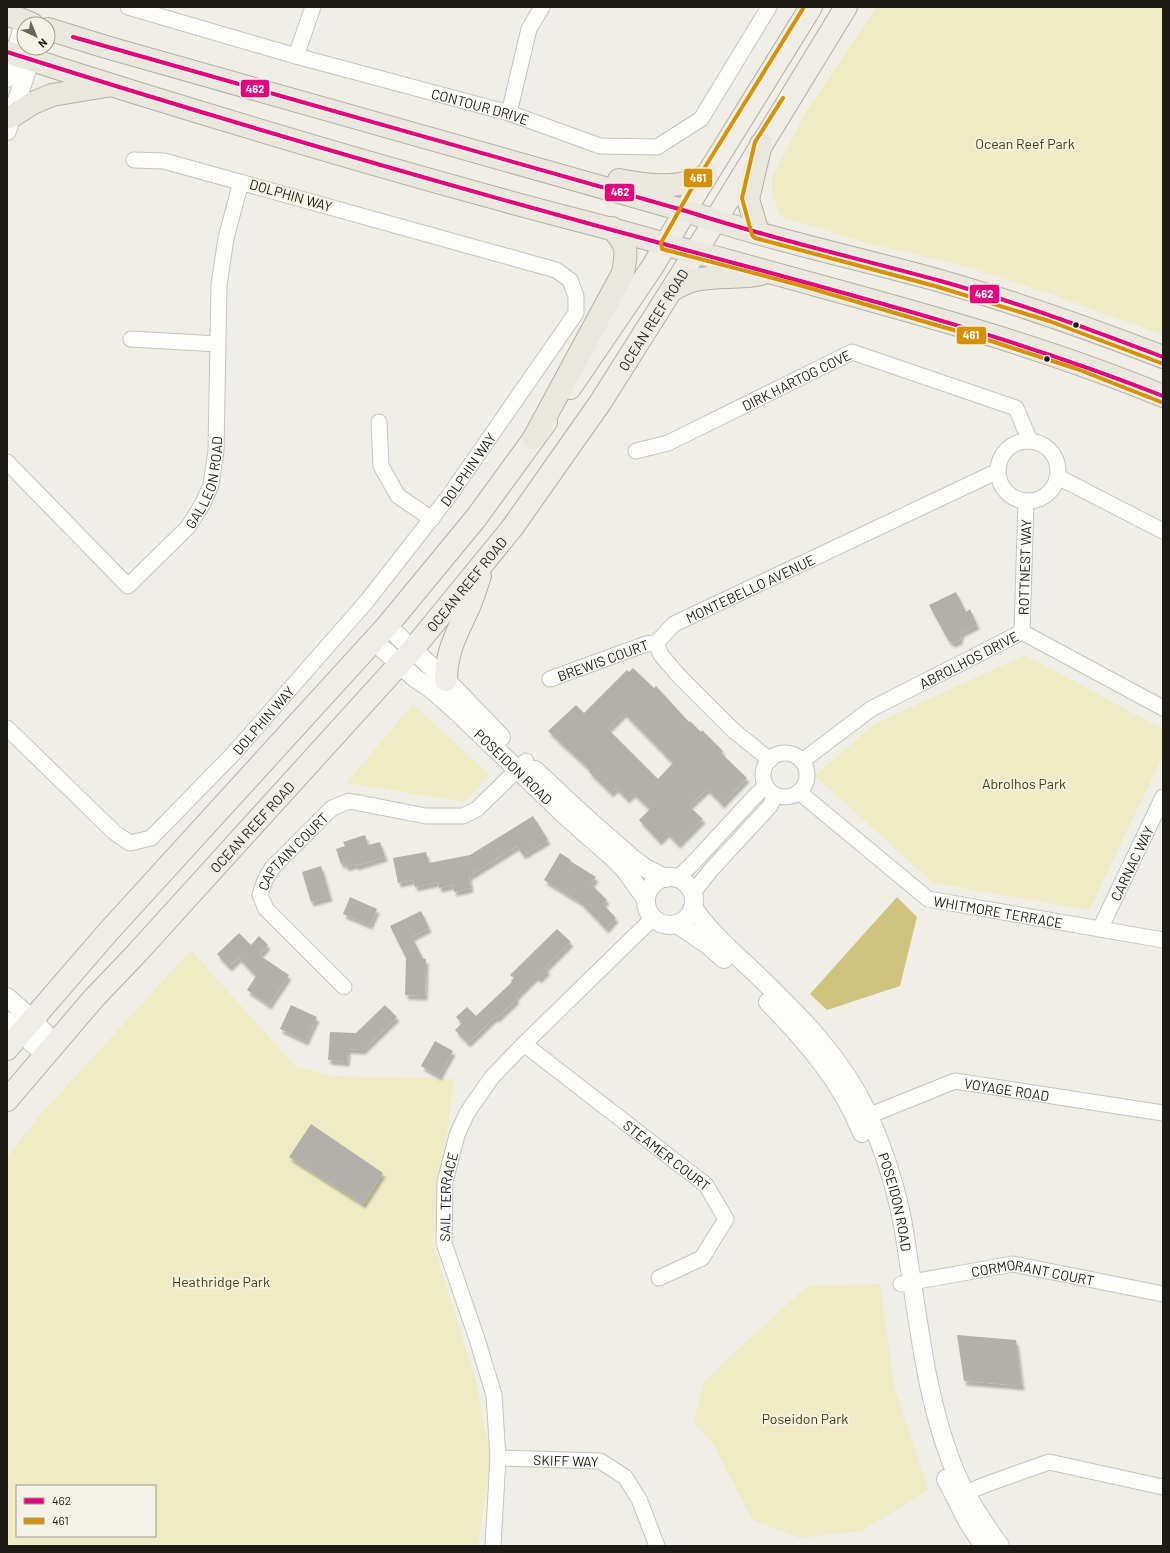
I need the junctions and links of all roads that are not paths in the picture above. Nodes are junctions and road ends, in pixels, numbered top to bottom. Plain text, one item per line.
1 (128, 7) edge
2 (313, 7) edge
3 (542, 7) edge
4 (769, 7) edge
5 (811, 7) edge
6 (846, 7) edge
7 (56, 32) edge
8 (19, 56) edge
9 (20, 56) edge
10 (29, 56) edge
11 (296, 56) junction
12 (7, 78) edge
13 (111, 85) junction
14 (509, 113) junction
15 (9, 124) edge
16 (762, 144) junction
17 (467, 148) junction
18 (134, 160) dead end
19 (707, 175) junction
20 (241, 182) junction
21 (686, 211) junction
22 (715, 221) junction
23 (612, 228) junction
24 (758, 233) junction
25 (666, 245) junction
26 (695, 252) junction
27 (768, 272) junction
28 (672, 290) junction
29 (131, 339) dead end
30 (218, 344) junction
31 (1163, 356) edge
32 (1163, 396) edge
33 (379, 422) dead end
34 (534, 438) junction
35 (1030, 441) junction
36 (636, 451) dead end
37 (7, 462) edge
38 (998, 471) junction
39 (1058, 477) junction
40 (1026, 501) junction
41 (432, 519) junction
42 (1163, 531) edge
43 (485, 562) junction
44 (1022, 632) junction
45 (380, 634) junction
46 (656, 644) junction
47 (406, 656) junction
48 (550, 679) dead end
49 (446, 680) junction
50 (1163, 708) edge
51 (7, 728) edge
52 (770, 760) junction
53 (802, 761) junction
54 (522, 765) junction
55 (771, 791) junction
56 (799, 792) junction
57 (1163, 797) edge
58 (671, 878) junction
59 (646, 899) junction
60 (693, 900) junction
61 (653, 918) junction
62 (677, 924) junction
63 (1100, 929) junction
64 (1163, 940) edge
65 (344, 987) dead end
66 (7, 997) edge
67 (17, 1031) edge
68 (524, 1044) junction
69 (50, 1050) junction
70 (7, 1100) edge
71 (1163, 1113) edge
72 (863, 1118) junction
73 (659, 1278) dead end
74 (907, 1283) junction
75 (1163, 1294) edge
76 (498, 1458) junction
77 (1163, 1487) edge
78 (960, 1495) junction
79 (492, 1546) edge
80 (657, 1546) edge
81 (984, 1546) edge
82 (1000, 1546) edge

1 - 11 street, CONTOUR DRIVE
2 - 11 street
3 - 14 street
4 - 14 street, CONTOUR DRIVE
5 - 19 main road, OCEAN REEF ROAD
6 - 16 main road, OCEAN REEF ROAD
7 - 17 highway
8 - 12 street
9 - 15 street
10 - 13 highway
11 - 14 street, CONTOUR DRIVE
13 - 15 highway
13 - 23 highway
16 - 22 main road, OCEAN REEF ROAD
16 - 24 highway
17 - 19 highway
17 - 21 highway
18 - 20 street, DOLPHIN WAY
19 - 21 main road, OCEAN REEF ROAD
20 - 30 street, GALLEON ROAD
20 - 41 street, DOLPHIN WAY
21 - 22 highway
21 - 25 main road, OCEAN REEF ROAD
22 - 24 highway
22 - 26 main road, OCEAN REEF ROAD
23 - 25 highway
23 - 34 highway
24 - 31 highway
25 - 26 highway
25 - 34 main road, OCEAN REEF ROAD
26 - 27 highway
26 - 28 main road, OCEAN REEF ROAD
27 - 28 highway
27 - 32 highway
28 - 43 main road, OCEAN REEF ROAD
29 - 30 street
30 - 37 street, GALLEON ROAD
33 - 41 street
34 - 45 main road, OCEAN REEF ROAD
35 - 36 street, DIRK HARTOG COVE
35 - 38 street
35 - 39 street
38 - 40 street
38 - 46 street, MONTEBELLO AVENUE
39 - 40 street
39 - 42 street
40 - 44 street, ROTTNEST WAY
41 - 51 street, DOLPHIN WAY
43 - 47 main road, OCEAN REEF ROAD
43 - 49 main road
44 - 50 street, ABROLHOS DRIVE
44 - 53 street, ABROLHOS DRIVE
45 - 47 street, POSEIDON ROAD
45 - 67 main road, OCEAN REEF ROAD
46 - 48 street, BREWIS COURT
46 - 52 street
47 - 49 street, POSEIDON ROAD
47 - 54 street, POSEIDON ROAD
47 - 69 main road, OCEAN REEF ROAD
49 - 54 street, POSEIDON ROAD
52 - 53 street
52 - 55 street
53 - 56 street
54 - 58 street, POSEIDON ROAD
54 - 59 street, POSEIDON ROAD
54 - 65 street, CAPTAIN COURT
55 - 56 street
55 - 58 street
55 - 60 street
56 - 63 street, WHITMORE TERRACE
57 - 63 street, CARNAC WAY
58 - 59 street
58 - 60 street
59 - 61 street
60 - 62 street
60 - 72 street, POSEIDON ROAD
61 - 62 street
61 - 68 street, SAIL TERRACE
62 - 72 street, POSEIDON ROAD
63 - 64 street, WHITMORE TERRACE
66 - 67 street
67 - 69 street
68 - 73 street, STEAMER COURT
68 - 76 street, SAIL TERRACE
69 - 70 main road, OCEAN REEF ROAD
71 - 72 street, VOYAGE ROAD
72 - 74 street, POSEIDON ROAD
74 - 75 street, CORMORANT COURT
74 - 78 street, POSEIDON ROAD
76 - 79 street, SAIL TERRACE
76 - 80 street, SKIFF WAY
77 - 78 street
78 - 81 street, POSEIDON ROAD
78 - 82 street, POSEIDON ROAD

